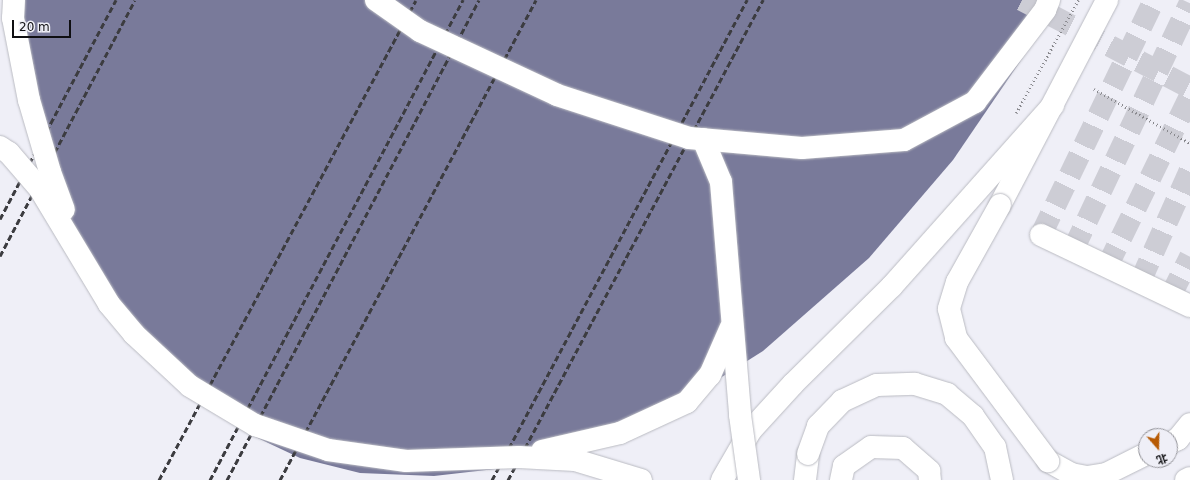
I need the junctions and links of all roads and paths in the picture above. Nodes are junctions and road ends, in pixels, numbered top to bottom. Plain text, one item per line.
1 (14, 0) edge
2 (376, 0) edge
3 (1049, 0) edge
4 (1107, 0) edge
5 (1094, 89) dead end
6 (1053, 105) junction
7 (703, 139) junction
8 (1190, 143) edge
9 (0, 147) edge
10 (1041, 235) dead end
11 (81, 254) junction
12 (1190, 306) edge
13 (732, 324) junction
14 (1190, 424) edge
15 (1178, 439) edge
16 (519, 457) junction
17 (1138, 458) edge
18 (1190, 478) edge
19 (642, 480) edge
20 (722, 480) edge
21 (749, 480) edge
22 (805, 480) edge
23 (841, 480) edge
24 (930, 480) edge
25 (1002, 480) edge
26 (1186, 480) edge

1 - 11 street, bridge
2 - 7 street, bridge
3 - 7 street, bridge
4 - 6 street
5 - 8 path
6 - 17 street, bridge
6 - 20 street
7 - 13 street, bridge
9 - 11 street, bridge
10 - 12 street
11 - 16 street, bridge
13 - 16 street, bridge
13 - 21 street, bridge
14 - 15 street
16 - 19 street, bridge
18 - 26 street
22 - 25 street, bridge
23 - 24 street

